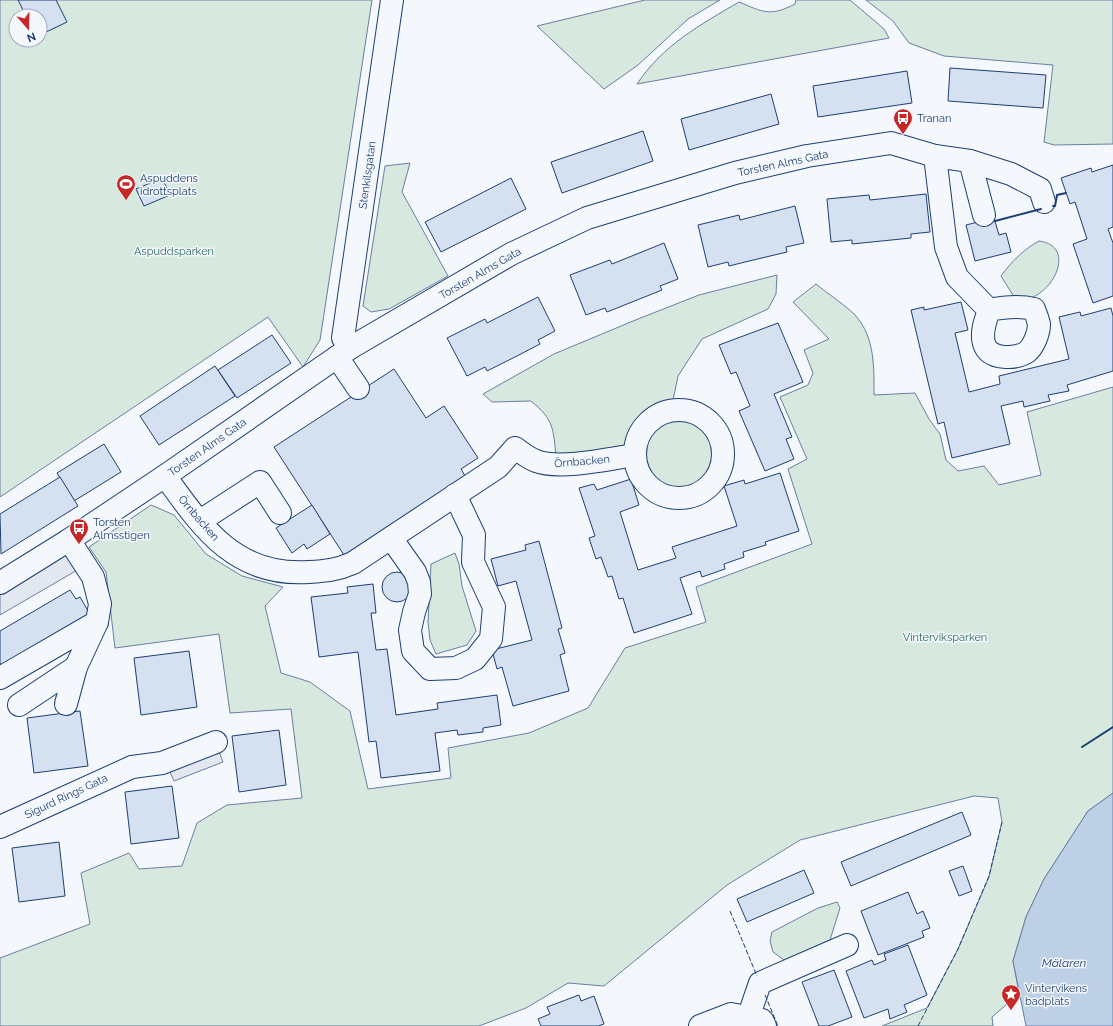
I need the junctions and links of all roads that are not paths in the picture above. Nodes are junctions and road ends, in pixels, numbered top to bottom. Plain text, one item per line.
1 (392, 0) edge
2 (935, 156) junction
3 (970, 161) junction
4 (1044, 202) dead end
5 (984, 215) dead end
6 (989, 310) dead end
7 (344, 353) junction
8 (358, 388) dead end
9 (634, 455) junction
10 (165, 476) junction
11 (455, 495) junction
12 (280, 513) dead end
13 (200, 521) junction
14 (391, 538) junction
15 (69, 540) junction
16 (0, 583) edge
17 (97, 622) junction
18 (76, 667) junction
19 (0, 678) edge
20 (66, 704) dead end
21 (19, 706) dead end
22 (216, 742) dead end
23 (0, 827) edge
24 (847, 945) dead end
25 (756, 1022) edge
26 (700, 1026) edge

1 - 7 street, Stenkilsgatan
2 - 3 street, Torsten Alms Gata
2 - 6 street
2 - 7 street, Torsten Alms Gata
3 - 4 street, Torsten Alms Gata
3 - 5 street
7 - 8 street, Stenkilsgatan
7 - 10 street, Torsten Alms Gata
9 - 9 street
9 - 11 street, Örnbacken
10 - 13 street, Örnbacken
10 - 15 street, Torsten Alms Gata
11 - 14 street, Örnbacken
11 - 14 street
12 - 13 street
13 - 14 street, Örnbacken
15 - 16 street, Torsten Alms Gata
15 - 17 street
17 - 18 street
17 - 19 street
18 - 20 street
18 - 21 street
22 - 23 street, Sigurd Rings Gata
24 - 25 street
25 - 26 street

